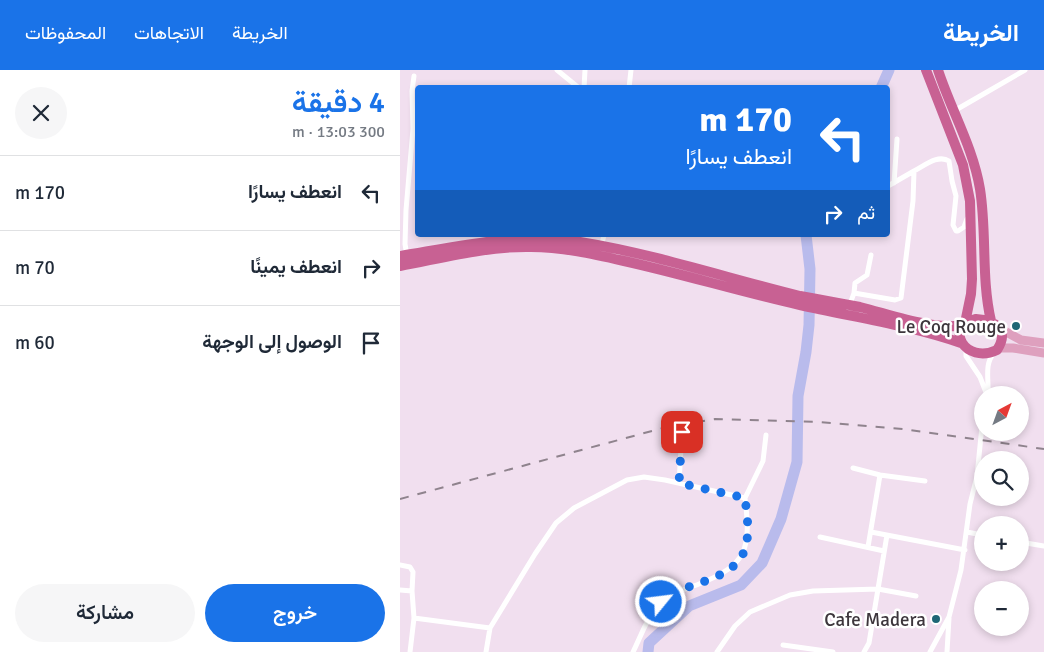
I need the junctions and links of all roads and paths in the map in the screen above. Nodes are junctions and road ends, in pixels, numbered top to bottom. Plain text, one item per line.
1 (557, 70) edge
2 (585, 70) edge
3 (631, 70) edge
4 (926, 70) edge
5 (938, 70) edge
6 (1025, 70) edge
7 (414, 76) dead end
8 (575, 85) edge
9 (584, 85) edge
10 (629, 85) edge
11 (953, 111) junction
12 (897, 139) dead end
13 (914, 172) junction
14 (894, 183) junction
15 (890, 185) edge
16 (970, 201) junction
17 (604, 237) edge
18 (600, 251) junction
19 (870, 255) dead end
20 (404, 260) edge
21 (854, 293) junction
22 (817, 304) junction
23 (849, 305) junction
24 (964, 324) junction
25 (995, 325) junction
26 (1044, 344) edge
27 (964, 346) junction
28 (997, 349) junction
29 (1044, 353) edge
30 (984, 386) edge
31 (987, 386) edge
32 (682, 432) dead end
33 (766, 435) dead end
34 (980, 441) edge
35 (853, 468) dead end
36 (880, 475) junction
37 (925, 481) dead end
38 (679, 483) junction
39 (745, 498) junction
40 (871, 532) junction
41 (967, 532) junction
42 (974, 533) edge
43 (886, 535) junction
44 (820, 537) dead end
45 (1029, 544) edge
46 (868, 546) junction
47 (1044, 546) edge
48 (965, 550) junction
49 (884, 551) junction
50 (400, 565) edge
51 (878, 589) junction
52 (400, 590) edge
53 (412, 591) junction
54 (916, 596) dead end
55 (948, 617) junction
56 (414, 618) junction
57 (490, 628) junction
58 (784, 645) dead end
59 (410, 652) edge
60 (486, 652) edge
61 (633, 652) edge
62 (717, 652) edge
63 (833, 652) edge
64 (864, 652) edge
65 (930, 652) edge
66 (947, 652) edge

1 - 8 street
2 - 9 street
3 - 10 street
4 - 16 highway
5 - 11 highway
6 - 11 street
7 - 20 street
11 - 25 highway
12 - 14 street
13 - 14 street
13 - 16 street
13 - 21 street
14 - 15 street
16 - 24 highway
17 - 18 street
18 - 20 highway
18 - 22 highway
19 - 21 street
21 - 23 street
22 - 23 highway
22 - 27 highway
23 - 24 highway
24 - 25 highway
24 - 27 highway
25 - 26 main road
25 - 28 highway
27 - 28 highway
27 - 30 street
28 - 29 main road
28 - 31 street
32 - 38 street
33 - 39 street
34 - 41 street
35 - 36 street
36 - 37 street
36 - 40 street
38 - 39 street
38 - 57 street
39 - 61 street
40 - 43 street
40 - 46 street
41 - 42 street
41 - 48 street
43 - 48 street
43 - 49 street
44 - 46 street
45 - 47 street
46 - 49 street
48 - 55 street
49 - 51 street
50 - 53 street
51 - 54 street
51 - 62 street
51 - 64 street
52 - 53 street
53 - 56 street
55 - 65 street
55 - 66 street
56 - 57 street
56 - 59 street
57 - 60 street
58 - 63 street

